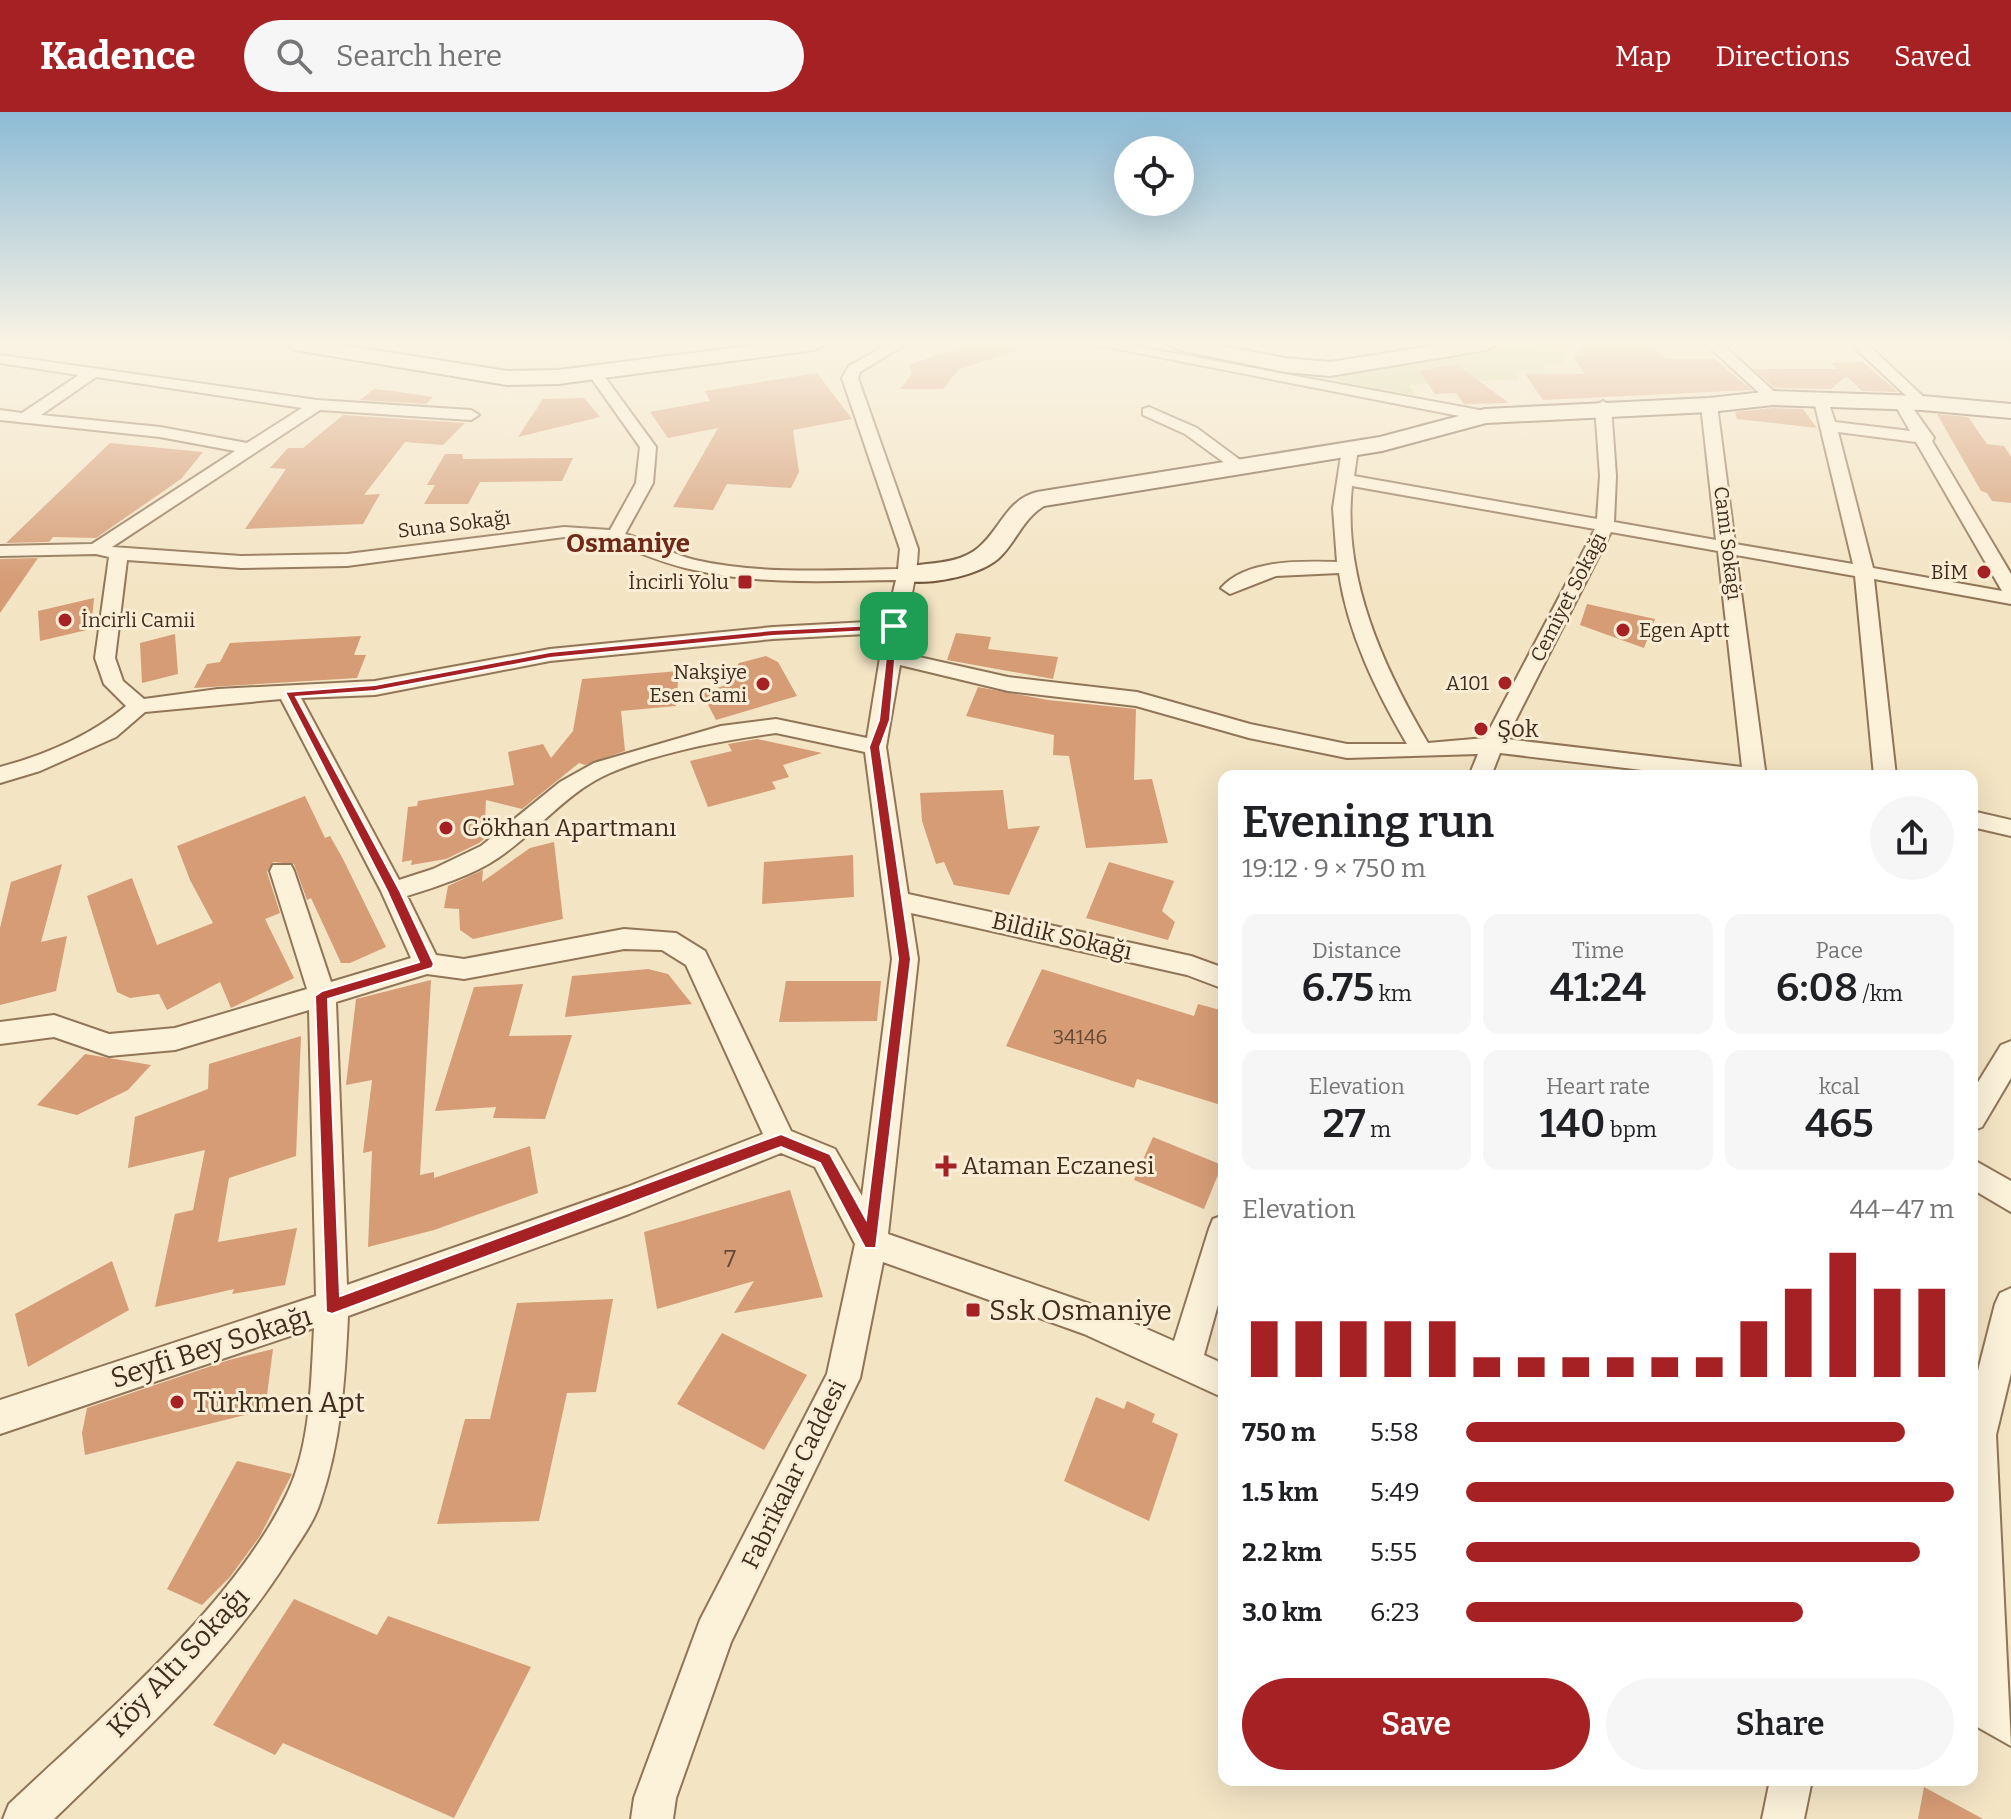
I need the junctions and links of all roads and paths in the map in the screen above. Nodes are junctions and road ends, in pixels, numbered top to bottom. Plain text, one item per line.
1 (80, 424) edge
2 (286, 424) edge
3 (631, 424) edge
4 (866, 424) edge
5 (1175, 424) edge
6 (1454, 424) edge
7 (1604, 424) edge
8 (1712, 424) edge
9 (1920, 424) edge
10 (1826, 426) joint
11 (1926, 438) junction
12 (246, 448) junction
13 (1350, 449) junction
14 (1239, 465) junction
15 (1346, 480) junction
16 (1605, 527) junction
17 (615, 536) junction
18 (1729, 546) junction
19 (96, 549) junction
20 (0, 551) edge
21 (119, 554) junction
22 (1347, 568) junction
23 (1864, 571) junction
24 (909, 574) junction
25 (1230, 588) dead end
26 (2011, 590) edge
27 (2011, 598) edge
28 (894, 626) junction
29 (893, 657) junction
30 (289, 695) junction
31 (139, 706) junction
32 (1492, 745) junction
33 (875, 747) junction
34 (1422, 751) junction
35 (1482, 770) edge
36 (1704, 770) edge
37 (1754, 770) edge
38 (1884, 770) edge
39 (0, 775) edge
40 (1978, 820) edge
41 (2011, 828) edge
42 (282, 871) dead end
43 (393, 891) junction
44 (897, 901) junction
45 (427, 964) junction
46 (1218, 977) edge
47 (322, 996) junction
48 (0, 1033) edge
49 (2011, 1053) edge
50 (1978, 1108) edge
51 (781, 1140) junction
52 (1978, 1176) edge
53 (2011, 1198) edge
54 (871, 1243) junction
55 (1218, 1249) edge
56 (2011, 1304) edge
57 (332, 1306) junction
58 (1185, 1361) junction
59 (1218, 1378) edge
60 (2001, 1389) edge
61 (0, 1417) edge
62 (1990, 1712) edge
63 (1790, 1786) edge
64 (24, 1819) edge
65 (652, 1819) edge
66 (1783, 1819) edge

1 - 12 street
2 - 12 street
3 - 17 street
4 - 24 street, Fabrikalar Caddesi
5 - 14 street
6 - 13 street
7 - 16 street, Cemiyet Sokağı
8 - 18 street, Cami Sokağı
9 - 11 street
10 - 11 street
10 - 23 street
11 - 26 street
12 - 19 street
13 - 14 street
13 - 15 street
14 - 24 street
15 - 16 street
15 - 22 street
16 - 18 street
16 - 32 street, Cemiyet Sokağı
17 - 21 street, Suna Sokağı
17 - 24 street, Suna Sokağı
18 - 23 street
18 - 37 street, Cami Sokağı
19 - 20 street, Suna Sokağı
19 - 21 street, Suna Sokağı
21 - 31 street
22 - 25 street
22 - 34 street
23 - 27 street
23 - 38 street
24 - 28 street, Fabrikalar Caddesi
28 - 29 street, Fabrikalar Caddesi
28 - 30 street
29 - 33 street, Fabrikalar Caddesi
29 - 34 street
30 - 31 street
30 - 43 street
31 - 39 street
32 - 34 street
32 - 35 street, Cemiyet Sokağı
32 - 36 street
33 - 43 street
33 - 44 street, Fabrikalar Caddesi
40 - 41 street
42 - 47 street, Köy Altı Sokağı
43 - 45 street
44 - 46 street, Bildik Sokağı
44 - 54 street, Fabrikalar Caddesi
45 - 47 street
45 - 51 street
47 - 48 street
47 - 57 street, Köy Altı Sokağı
49 - 50 street
51 - 54 street
51 - 57 street, Seyfi Bey Sokağı
52 - 53 street
54 - 58 street
54 - 65 street, Fabrikalar Caddesi
55 - 58 street
56 - 60 street
57 - 61 street, Seyfi Bey Sokağı
57 - 64 street, Köy Altı Sokağı
58 - 59 street
60 - 62 street
63 - 66 street

